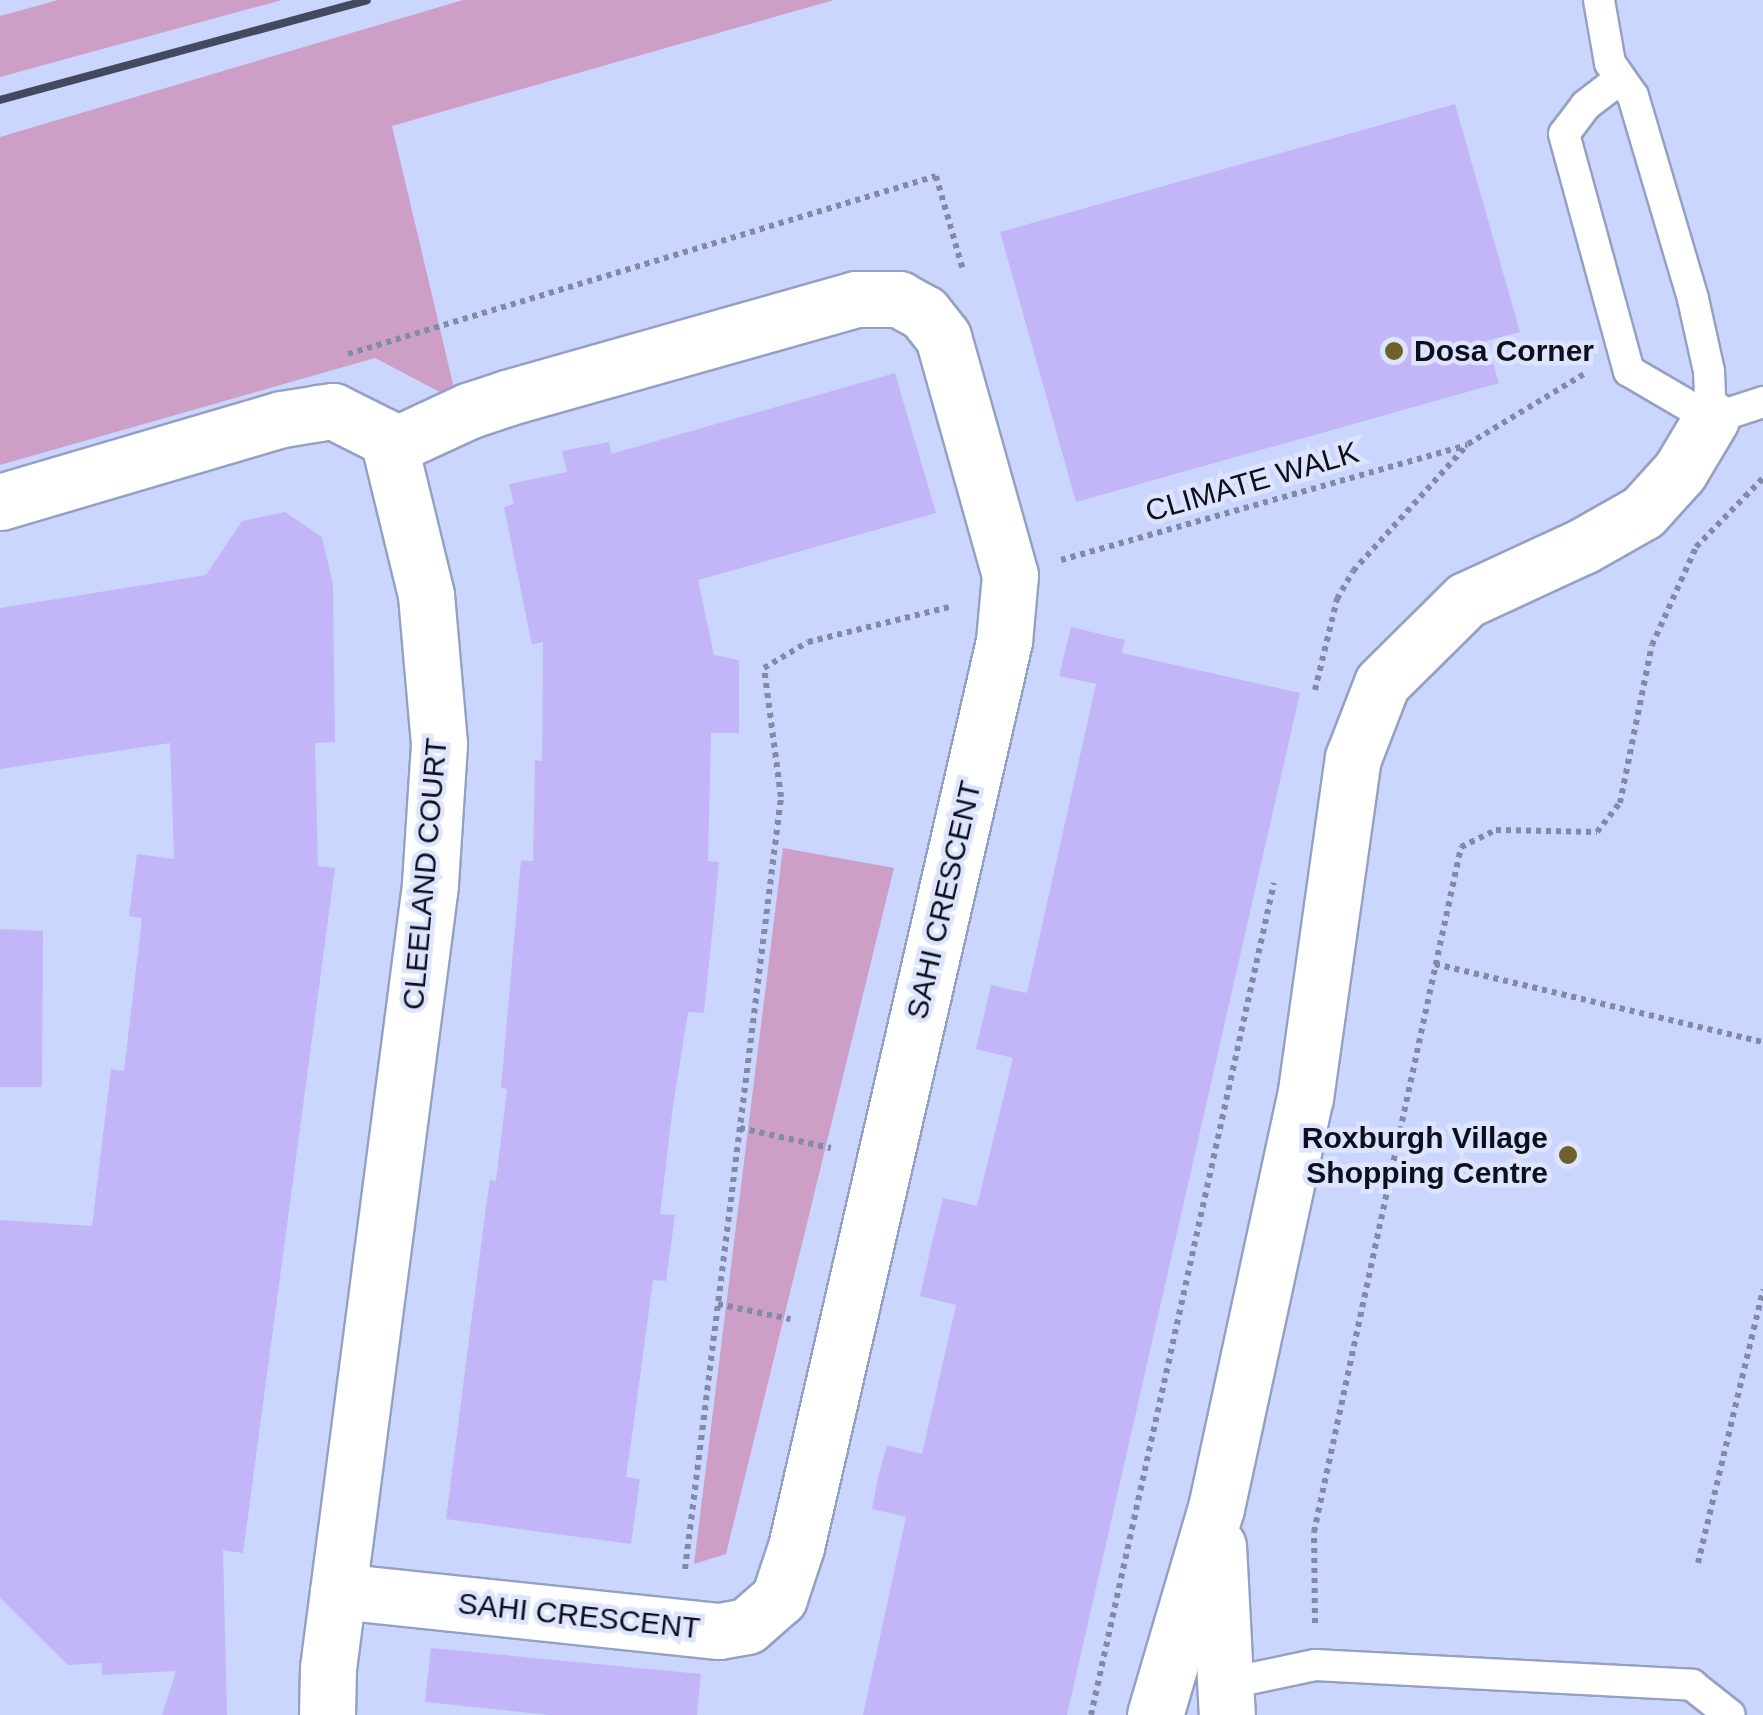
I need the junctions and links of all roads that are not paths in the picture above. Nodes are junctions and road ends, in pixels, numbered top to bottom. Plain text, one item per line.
1 (1599, 0) edge
2 (1620, 79) junction
3 (1763, 402) edge
4 (1710, 419) junction
5 (390, 448) junction
6 (0, 502) edge
7 (1216, 1508) junction
8 (338, 1591) junction
9 (1226, 1700) edge
10 (327, 1715) edge
11 (1154, 1715) edge
12 (1730, 1715) edge

1 - 2 lane
2 - 4 lane
2 - 4 lane
3 - 4 lane
4 - 7 street
5 - 6 street
5 - 8 street, CLEELAND COURT
5 - 8 street, SAHI CRESCENT
7 - 9 street
7 - 11 street
8 - 10 street, CLEELAND COURT
9 - 12 lane

